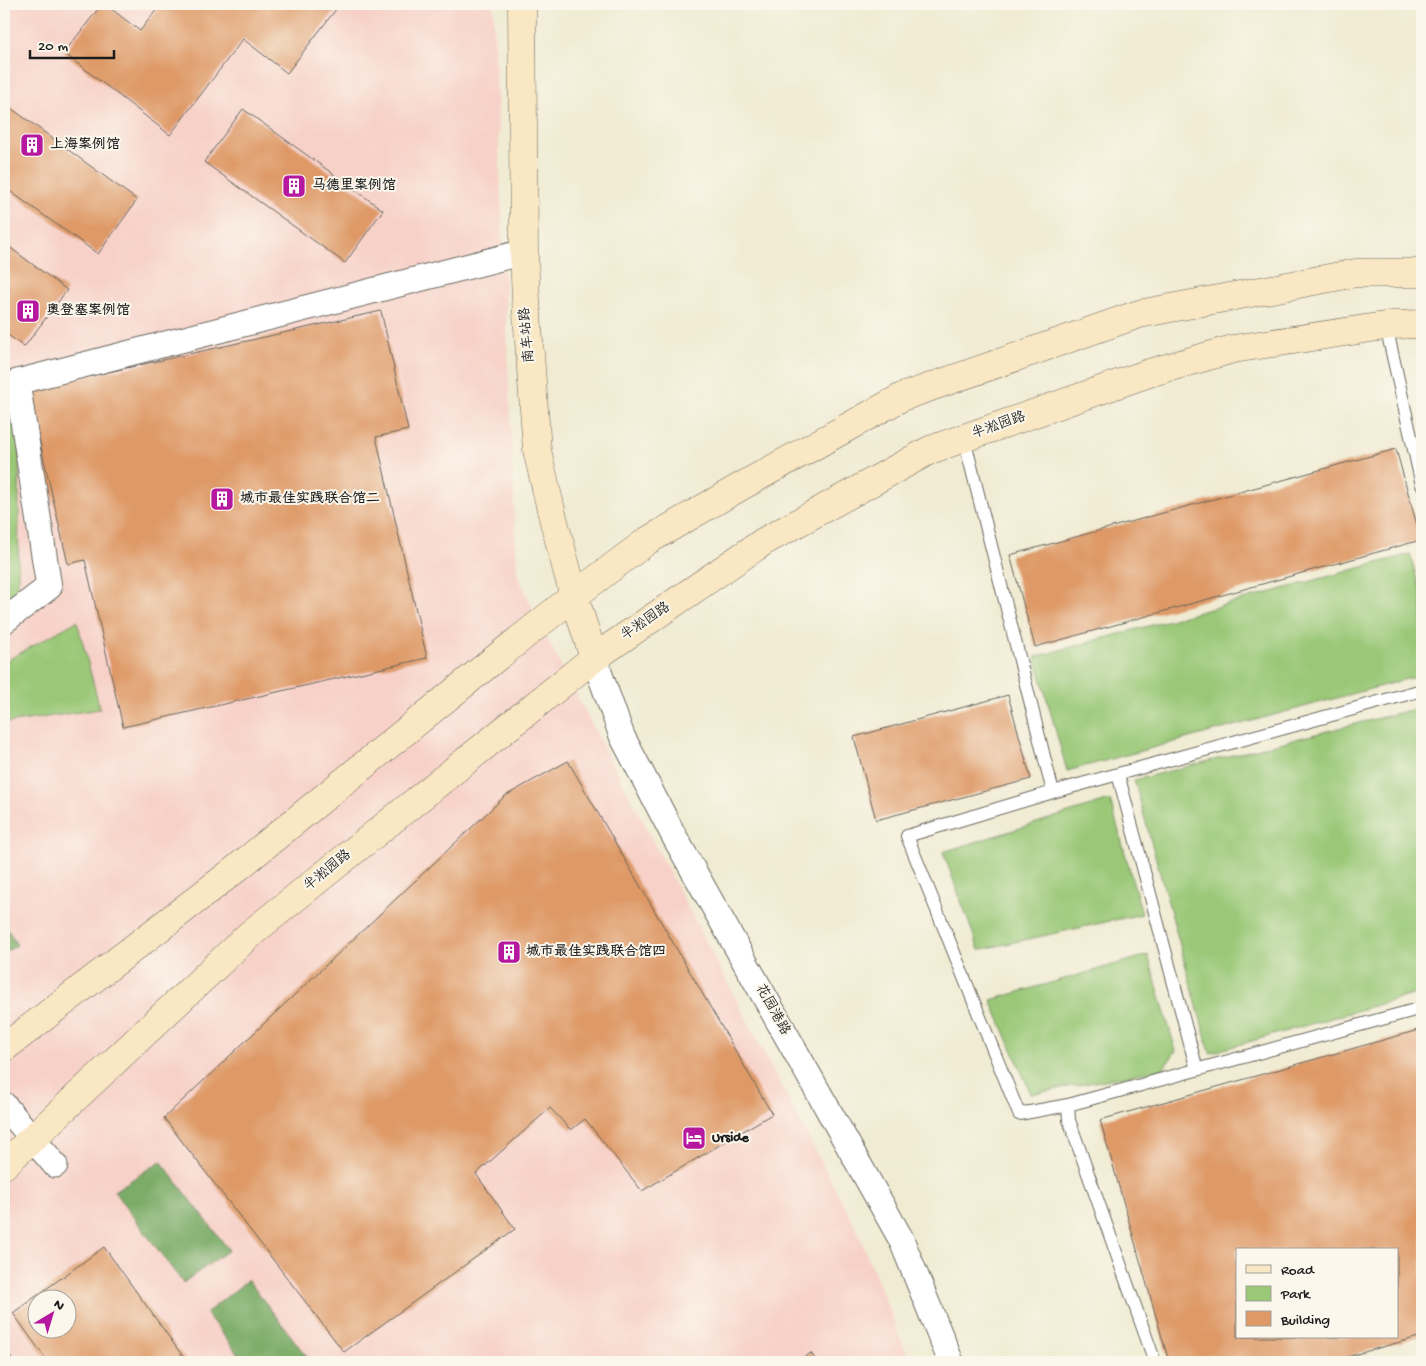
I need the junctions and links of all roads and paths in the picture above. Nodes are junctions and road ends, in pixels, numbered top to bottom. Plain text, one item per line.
1 (522, 4) edge
2 (524, 252) junction
3 (1422, 273) edge
4 (1422, 324) edge
5 (1386, 326) junction
6 (964, 438) junction
7 (1422, 485) edge
8 (574, 596) junction
9 (4, 621) edge
10 (594, 658) junction
11 (1422, 690) edge
12 (1118, 774) junction
13 (1053, 792) junction
14 (1422, 1008) edge
15 (4, 1048) edge
16 (1197, 1070) junction
17 (4, 1105) edge
18 (1068, 1106) junction
19 (32, 1138) junction
20 (4, 1165) edge
21 (55, 1166) dead end
22 (950, 1362) edge
23 (1155, 1362) edge

1 - 2 main road, 南车站路
2 - 8 main road, 南车站路
2 - 9 street
3 - 8 main road
4 - 5 main road, 半淞园路
5 - 6 main road, 半淞园路
5 - 7 lane
6 - 10 main road, 半淞园路
6 - 13 lane
8 - 10 main road, 南车站路
8 - 15 main road
10 - 19 main road, 半淞园路
10 - 22 street, 花园港路
11 - 12 lane
12 - 13 lane
12 - 16 lane
13 - 18 lane
14 - 16 lane
16 - 18 lane
17 - 19 street
18 - 23 lane
19 - 20 main road, 半淞园路
19 - 21 street

